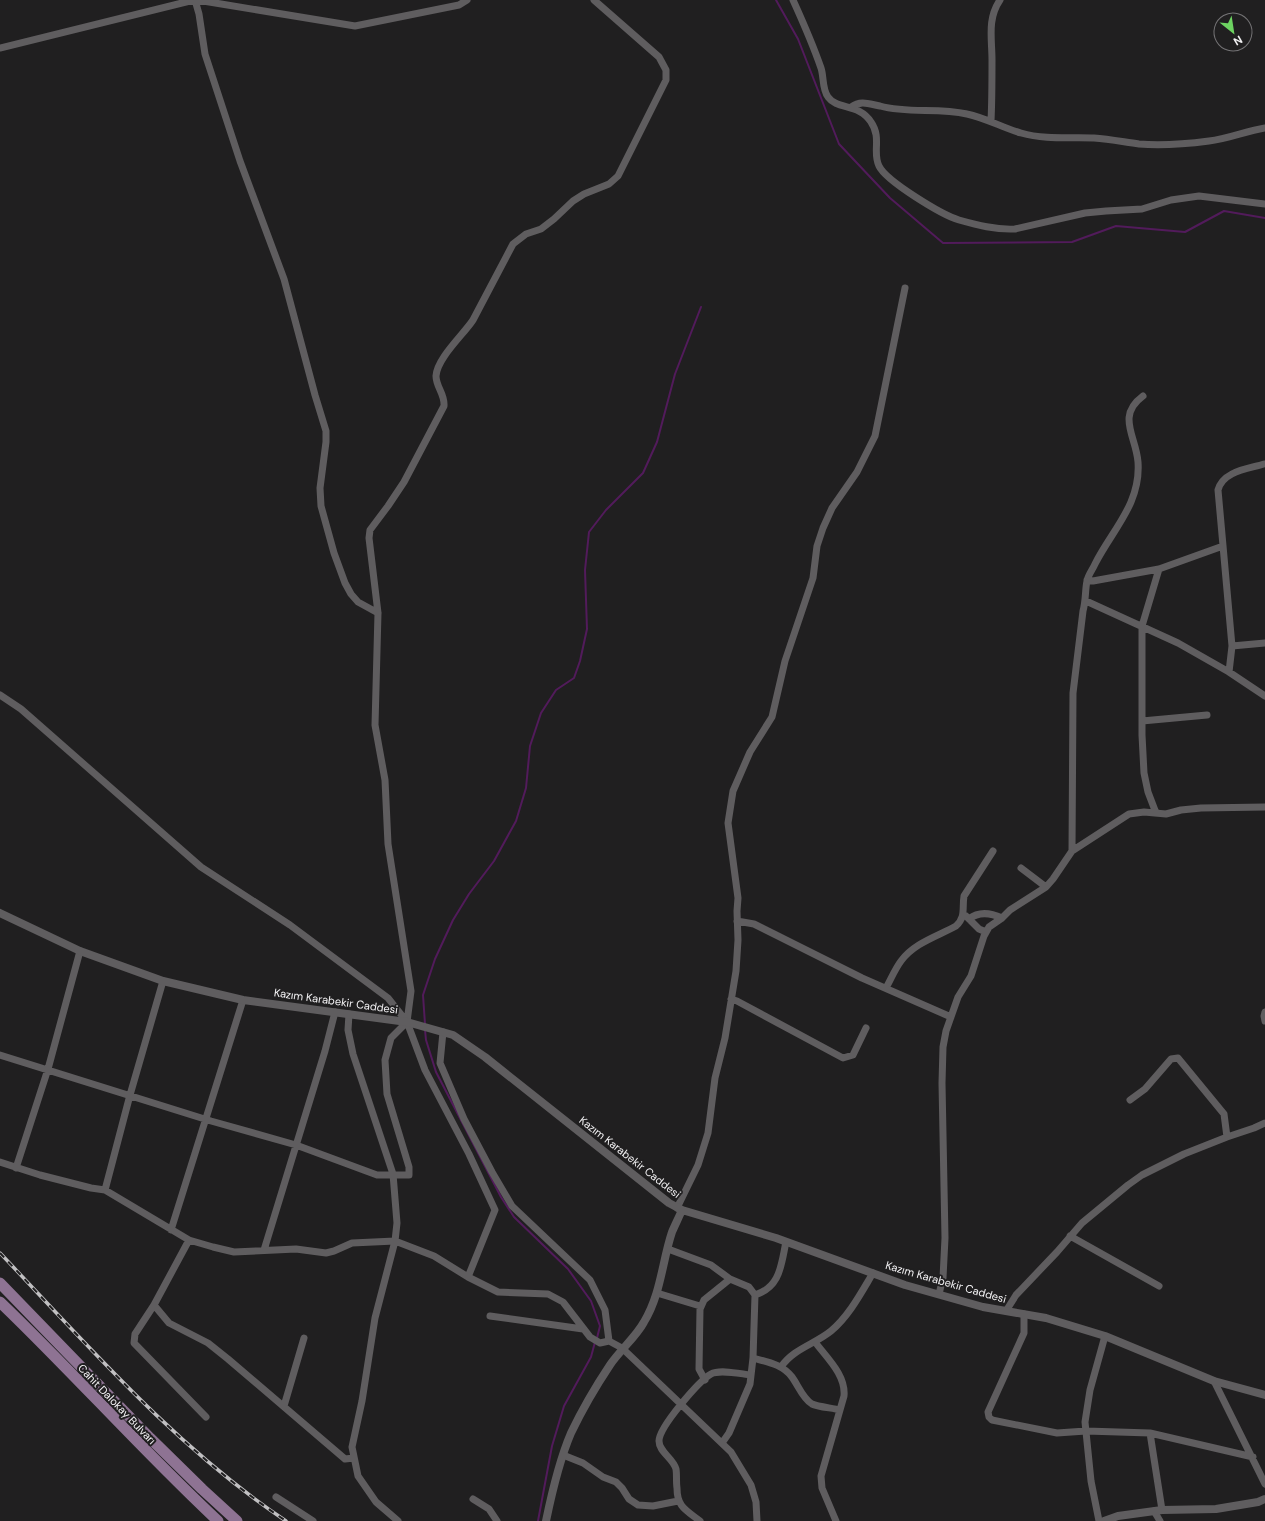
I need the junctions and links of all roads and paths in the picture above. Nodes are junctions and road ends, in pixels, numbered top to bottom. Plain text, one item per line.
1 (467, 0) edge
2 (594, 0) edge
3 (793, 0) edge
4 (1000, 0) edge
5 (196, 1) edge
6 (0, 48) edge
7 (851, 107) junction
8 (991, 121) junction
9 (1265, 128) edge
10 (1265, 204) edge
11 (905, 288) dead end
12 (1143, 396) dead end
13 (1264, 464) edge
14 (1223, 546) junction
15 (1159, 569) junction
16 (1087, 580) junction
17 (1086, 601) junction
18 (378, 613) junction
19 (1142, 626) junction
20 (1265, 643) edge
21 (1232, 646) junction
22 (1229, 672) junction
23 (0, 695) edge
24 (1265, 696) edge
25 (1207, 715) dead end
26 (1142, 721) junction
27 (1265, 807) edge
28 (1156, 813) junction
29 (993, 851) dead end
30 (1072, 851) junction
31 (1021, 868) dead end
32 (1046, 887) junction
33 (0, 913) edge
34 (966, 917) junction
35 (1002, 918) junction
36 (737, 921) junction
37 (986, 932) junction
38 (80, 951) junction
39 (163, 981) junction
40 (886, 988) junction
41 (731, 999) junction
42 (243, 1000) junction
43 (335, 1012) junction
44 (1265, 1012) edge
45 (349, 1014) junction
46 (951, 1017) junction
47 (1265, 1021) edge
48 (407, 1022) junction
49 (866, 1028) dead end
50 (443, 1032) junction
51 (0, 1055) edge
52 (48, 1069) junction
53 (130, 1095) junction
54 (1130, 1100) dead end
55 (205, 1119) junction
56 (1265, 1123) edge
57 (1227, 1137) junction
58 (296, 1146) junction
59 (0, 1162) edge
60 (16, 1168) junction
61 (393, 1174) junction
62 (105, 1190) junction
63 (679, 1209) junction
64 (171, 1230) junction
65 (1070, 1236) junction
66 (189, 1240) junction
67 (395, 1241) junction
68 (786, 1242) junction
69 (668, 1249) junction
70 (264, 1250) junction
71 (873, 1273) junction
72 (468, 1277) junction
73 (730, 1279) junction
74 (0, 1283) edge
75 (1159, 1286) dead end
76 (657, 1293) junction
77 (939, 1294) junction
78 (755, 1295) junction
79 (0, 1302) edge
80 (154, 1306) junction
81 (700, 1306) junction
82 (1006, 1311) junction
83 (1024, 1314) junction
84 (490, 1316) dead end
85 (583, 1329) junction
86 (1105, 1336) junction
87 (304, 1338) dead end
88 (609, 1341) junction
89 (815, 1342) junction
90 (622, 1348) junction
91 (753, 1358) junction
92 (781, 1367) junction
93 (751, 1375) junction
94 (705, 1380) junction
95 (1214, 1381) junction
96 (1265, 1395) edge
97 (680, 1404) junction
98 (284, 1406) junction
99 (840, 1410) junction
100 (206, 1417) dead end
101 (1086, 1430) junction
102 (1150, 1432) junction
103 (722, 1443) junction
104 (563, 1455) junction
105 (1253, 1457) junction
106 (354, 1458) junction
107 (1265, 1484) edge
108 (276, 1497) dead end
109 (473, 1499) dead end
110 (1265, 1500) edge
111 (678, 1501) junction
112 (1158, 1511) junction
113 (218, 1521) edge
114 (237, 1521) edge
115 (313, 1521) edge
116 (398, 1521) edge
117 (496, 1521) edge
118 (546, 1521) edge
119 (700, 1521) edge
120 (757, 1521) edge
121 (836, 1521) edge
122 (1099, 1521) edge
123 (1104, 1521) edge
124 (1160, 1521) edge

1 - 5 street
2 - 18 street
3 - 7 street
4 - 8 street
5 - 6 street
5 - 18 street
7 - 8 street
7 - 10 street
8 - 9 street
11 - 36 street
12 - 16 street
13 - 14 street
14 - 15 street
14 - 21 street
15 - 16 street
15 - 19 street
16 - 17 street
17 - 19 street
17 - 30 street
18 - 48 street
19 - 22 street
19 - 26 street
20 - 21 street
21 - 22 street
22 - 24 street
23 - 48 street
25 - 26 street
26 - 28 street
27 - 28 street
28 - 30 street
29 - 34 street
30 - 32 street
31 - 32 street
32 - 35 street
33 - 38 street, Kazım Karabekir Caddesi
34 - 35 street
34 - 37 street
34 - 40 street
35 - 37 street
36 - 40 street
36 - 41 street
37 - 46 street
38 - 39 street, Kazım Karabekir Caddesi
38 - 52 street
39 - 42 street, Kazım Karabekir Caddesi
39 - 53 street
40 - 46 street
41 - 49 street
41 - 63 street
42 - 43 street, Kazım Karabekir Caddesi
42 - 55 street
43 - 45 street, Kazım Karabekir Caddesi
43 - 58 street
44 - 47 street
45 - 48 street, Kazım Karabekir Caddesi
45 - 61 street
46 - 77 street
48 - 50 street, Kazım Karabekir Caddesi
48 - 61 street
48 - 72 street
50 - 63 street, Kazım Karabekir Caddesi
50 - 88 street
51 - 52 street
52 - 53 street
52 - 60 street
53 - 55 street
53 - 62 street
54 - 57 street
55 - 58 street
55 - 64 street
56 - 57 street
57 - 65 street
58 - 61 street
58 - 70 street
59 - 60 street
60 - 62 street
61 - 67 street
62 - 64 street
63 - 68 street, Kazım Karabekir Caddesi
63 - 69 street
64 - 66 street
65 - 75 street
65 - 82 street
66 - 70 street
66 - 80 street
67 - 70 street
67 - 72 street
67 - 106 street
68 - 71 street, Kazım Karabekir Caddesi
68 - 78 street
69 - 73 street
69 - 76 street
71 - 77 street, Kazım Karabekir Caddesi
71 - 89 street
72 - 85 street
73 - 78 street
73 - 81 street
74 - 114 main road, Cahit Dalokay Bulvarı
76 - 81 street
76 - 90 street
77 - 82 street, Kazım Karabekir Caddesi
78 - 91 street
79 - 113 main road, Cahit Dalokay Bulvarı
80 - 98 street
80 - 100 street
81 - 94 street
82 - 83 street, Kazım Karabekir Caddesi
83 - 86 street, Kazım Karabekir Caddesi
83 - 101 street
84 - 85 street
85 - 88 street
86 - 95 street, Kazım Karabekir Caddesi
86 - 101 street
87 - 98 street
88 - 90 street
89 - 92 street
89 - 99 street
90 - 97 street
90 - 104 street
91 - 92 street
91 - 93 street
92 - 99 street
93 - 94 street
93 - 103 street
94 - 97 street
95 - 96 street, Kazım Karabekir Caddesi
95 - 105 street
97 - 103 street
97 - 111 street
98 - 106 street
99 - 121 street
101 - 102 street
101 - 122 street
102 - 105 street
102 - 112 street
103 - 120 street
104 - 111 street
104 - 118 street
105 - 107 street
106 - 116 street
108 - 115 street
109 - 117 street
110 - 112 street
111 - 119 street
112 - 123 street
112 - 124 street

